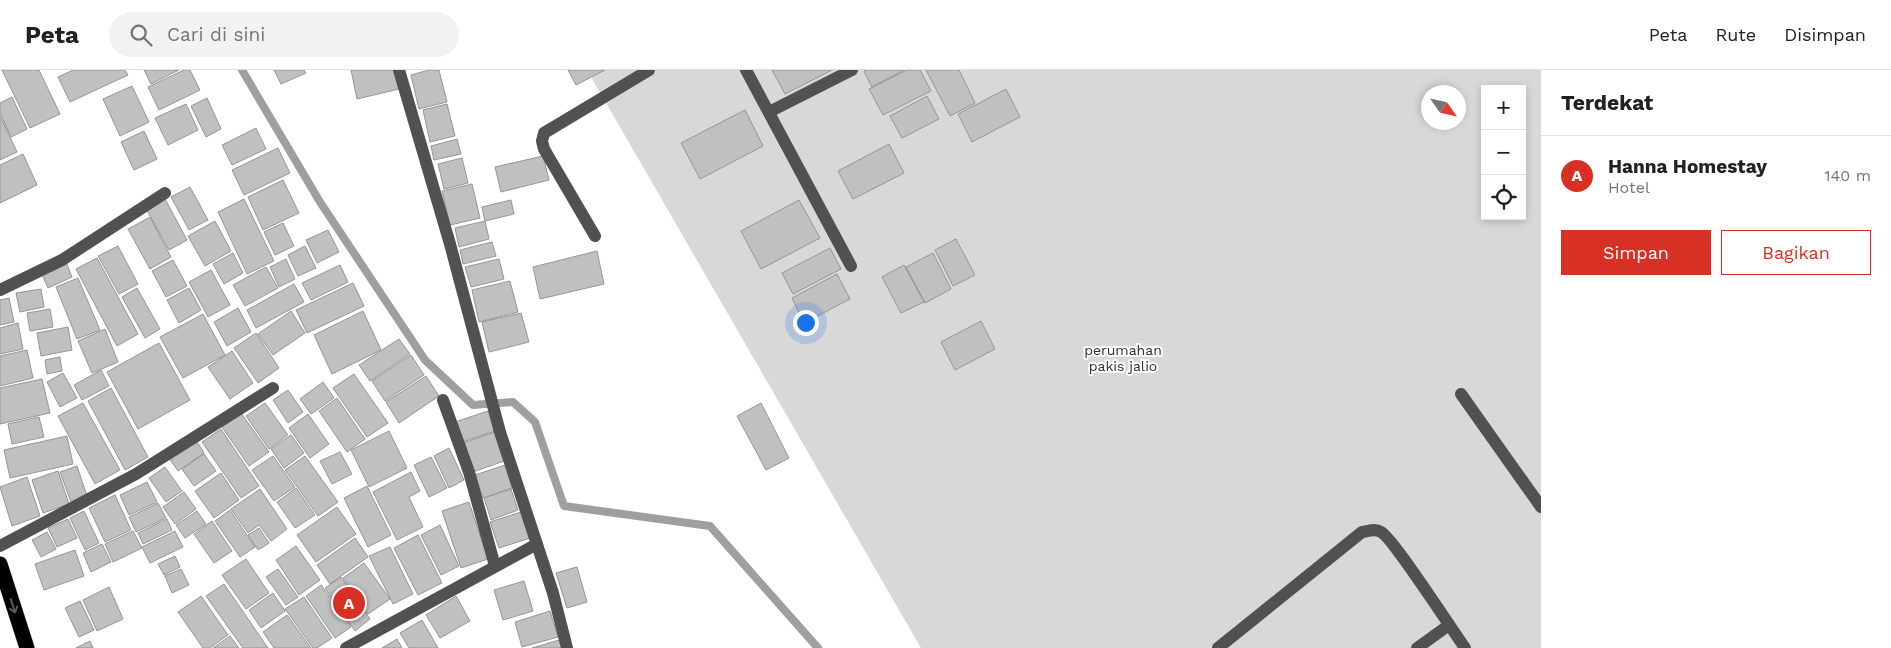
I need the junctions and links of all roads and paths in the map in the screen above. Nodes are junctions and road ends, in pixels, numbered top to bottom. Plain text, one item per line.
1 (399, 70) edge
2 (650, 70) edge
3 (746, 70) edge
4 (852, 70) edge
5 (769, 112) junction
6 (165, 193) dead end
7 (595, 236) dead end
8 (851, 266) dead end
9 (0, 290) edge
10 (274, 388) dead end
11 (1461, 394) dead end
12 (443, 400) dead end
13 (1541, 507) edge
14 (537, 544) junction
15 (0, 546) edge
16 (0, 564) edge
17 (495, 566) junction
18 (1449, 625) junction
19 (27, 648) edge
20 (346, 648) edge
21 (567, 648) edge
22 (1218, 648) edge
23 (1418, 648) edge
24 (1465, 648) edge

1 - 14 street
2 - 7 street
3 - 5 street
4 - 5 street
5 - 8 street
6 - 9 street
10 - 15 street
11 - 13 street
12 - 17 street
14 - 17 street
14 - 21 street
16 -> 19 highway
17 - 20 street
18 - 22 street
18 - 23 street
18 - 24 street

